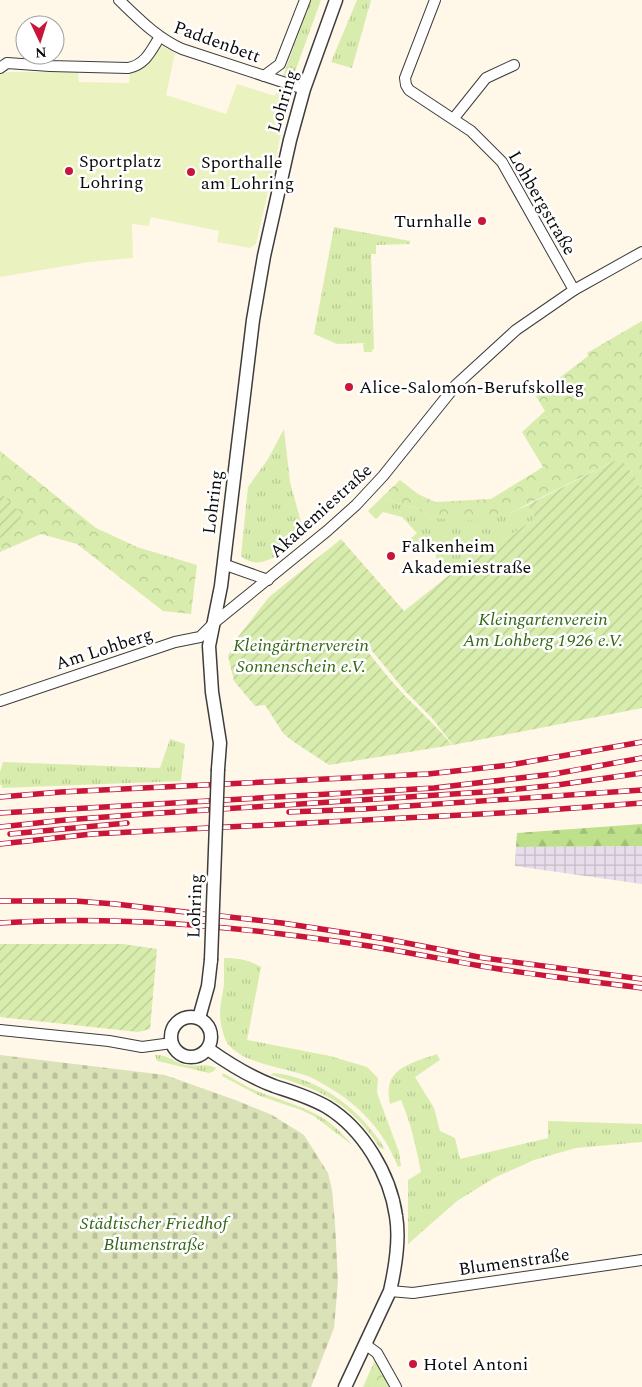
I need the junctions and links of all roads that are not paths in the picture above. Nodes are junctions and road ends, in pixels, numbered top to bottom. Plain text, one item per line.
1 (119, 0) edge
2 (305, 0) edge
3 (336, 0) edge
4 (434, 0) edge
5 (159, 38) junction
6 (2, 62) edge
7 (514, 64) dead end
8 (264, 76) junction
9 (304, 89) junction
10 (454, 118) junction
11 (642, 252) edge
12 (574, 290) junction
13 (222, 564) junction
14 (268, 580) junction
15 (215, 622) junction
16 (0, 701) edge
17 (199, 1018) junction
18 (0, 1030) edge
19 (172, 1043) junction
20 (208, 1049) junction
21 (642, 1260) edge
22 (390, 1292) junction
23 (365, 1344) junction
24 (345, 1387) edge
25 (396, 1387) edge

1 - 5 street, Paddenbett
2 - 8 street, Paddenbett
3 - 9 street, Lohring
4 - 10 street, Lohbergstraße
5 - 6 street, Paddenbett
5 - 8 street, Paddenbett
7 - 10 street
8 - 9 street, Paddenbett
9 - 13 street, Lohring
10 - 12 street, Lohbergstraße
11 - 12 street, Akademiestraße
12 - 14 street, Akademiestraße
13 - 14 street, Akademiestraße
13 - 15 street, Lohring
14 - 15 street, Akademiestraße
15 - 16 street, Am Lohberg
15 - 17 street, Lohring, bridge
17 - 19 street
17 - 20 street
18 - 19 street
19 - 20 street
20 - 22 street
21 - 22 street, Blumenstraße
22 - 23 street
23 - 24 street
23 - 25 street

